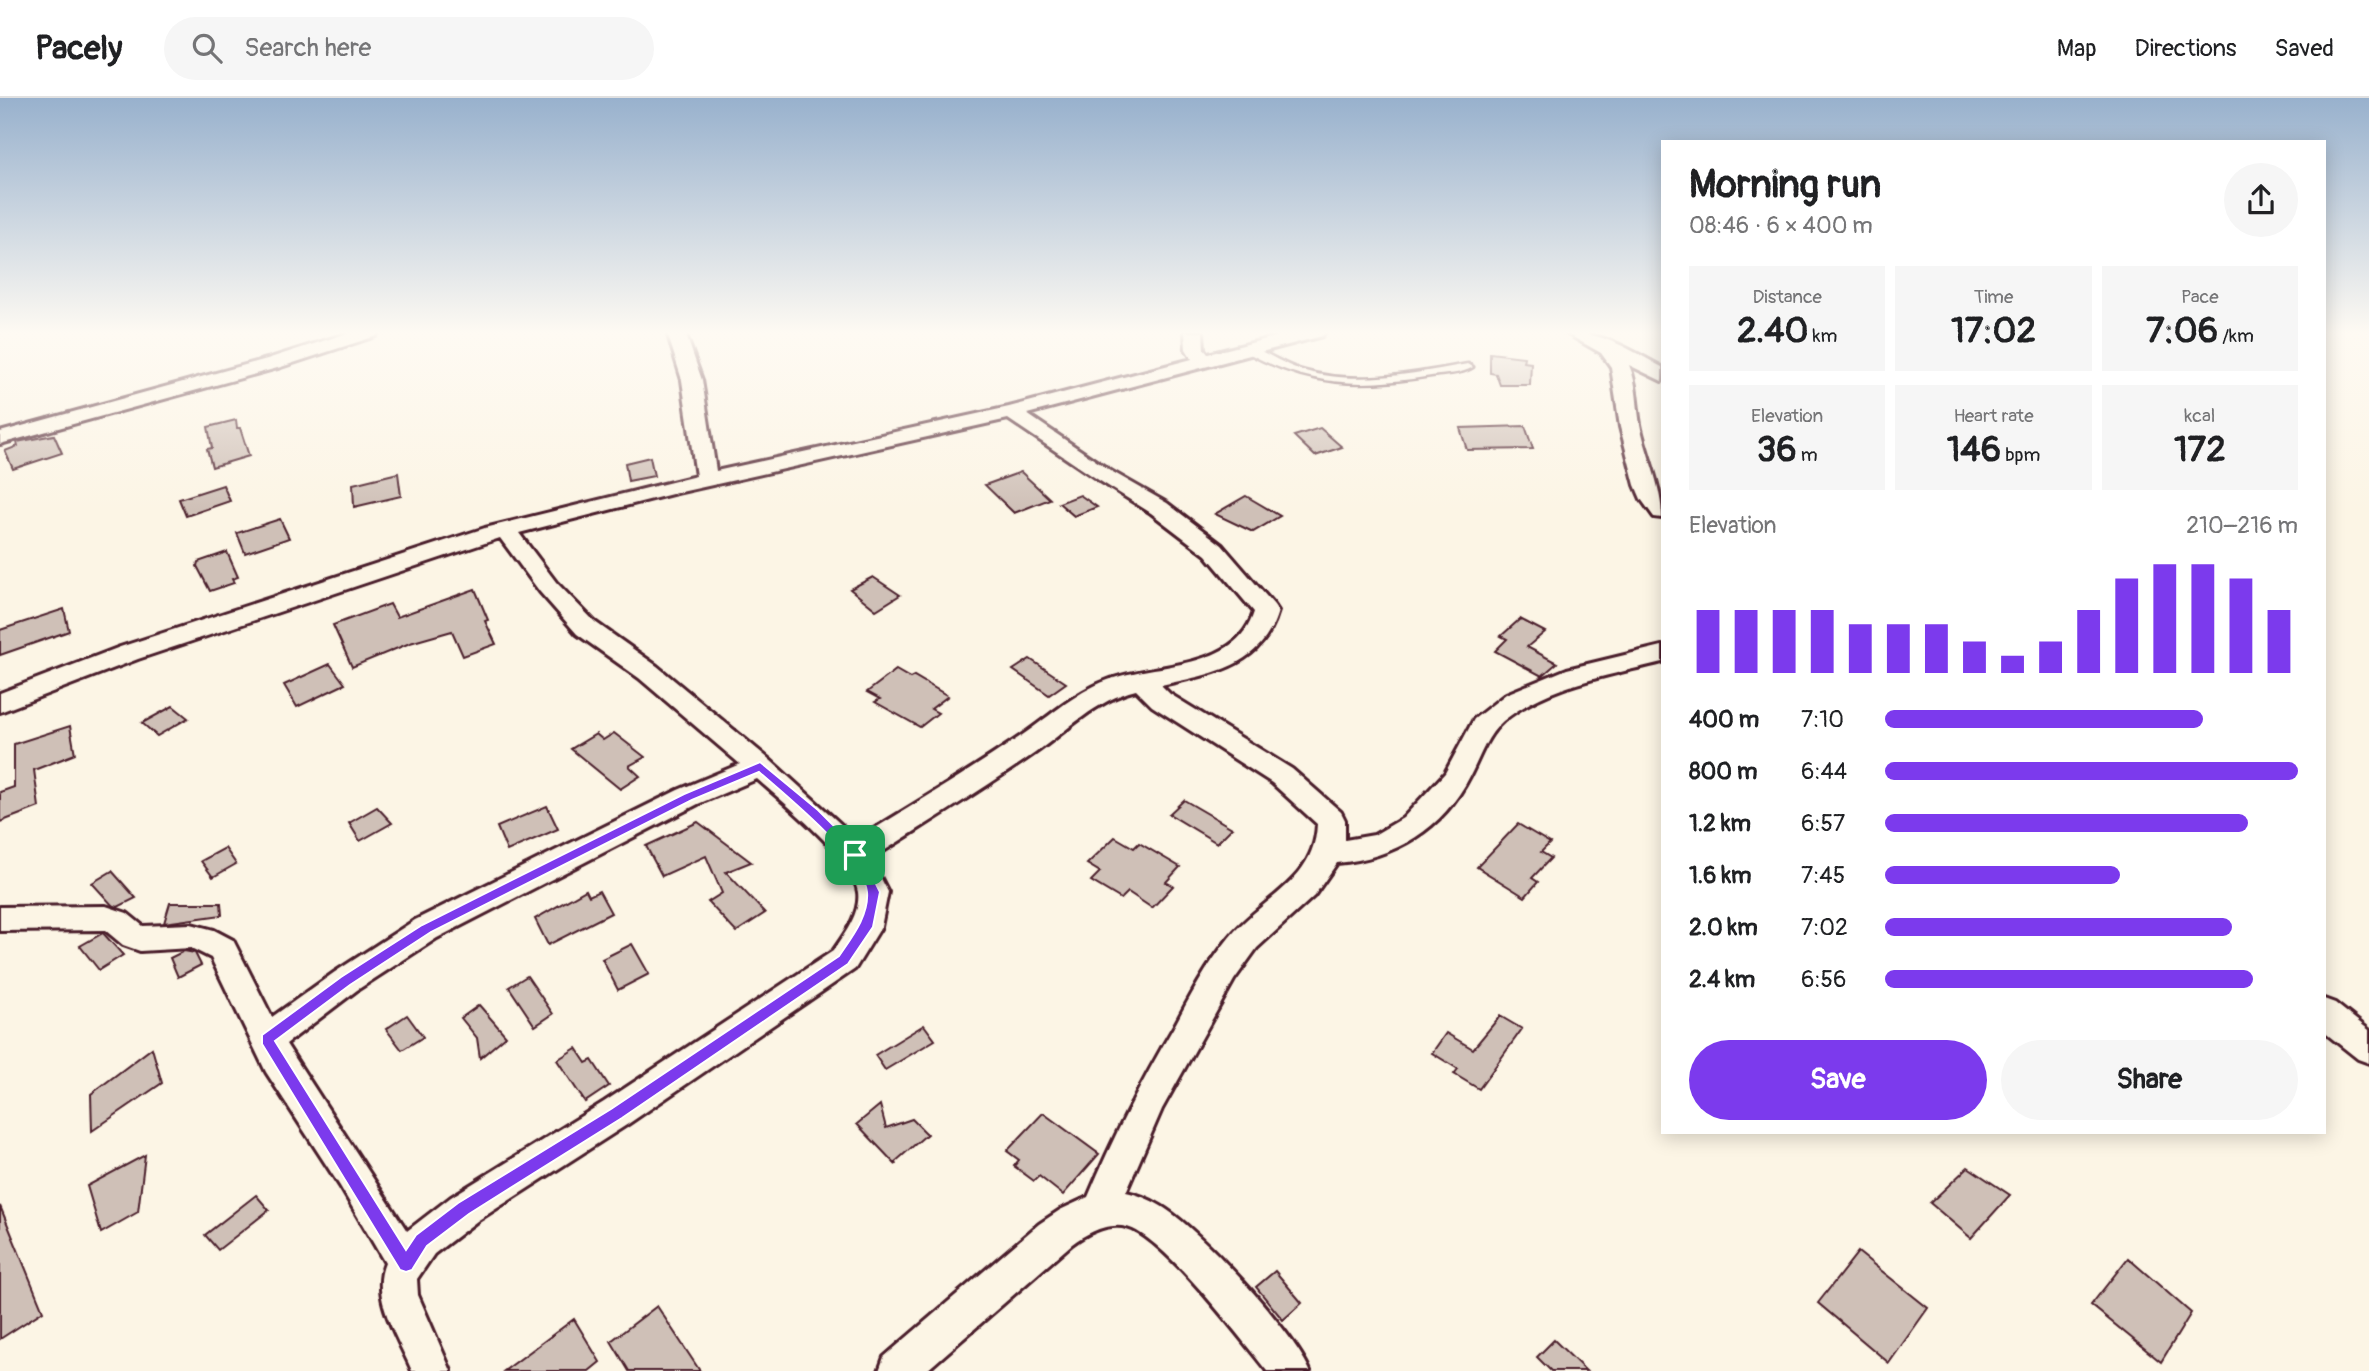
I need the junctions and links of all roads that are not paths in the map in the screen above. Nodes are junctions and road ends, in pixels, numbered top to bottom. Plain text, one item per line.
1 (161, 391) edge
2 (694, 391) edge
3 (1090, 391) edge
4 (1627, 391) edge
5 (1011, 412) junction
6 (0, 438) edge
7 (707, 480) junction
8 (1661, 511) edge
9 (505, 530) junction
10 (1661, 654) edge
11 (1142, 681) junction
12 (0, 702) edge
13 (760, 766) junction
14 (1330, 852) junction
15 (855, 855) junction
16 (0, 919) edge
17 (2326, 1015) edge
18 (267, 1040) junction
19 (2369, 1049) edge
20 (1101, 1210) junction
21 (406, 1264) junction
22 (432, 1371) edge
23 (898, 1371) edge
24 (1291, 1371) edge

1 - 6 street
2 - 7 street
3 - 5 street
4 - 8 street
5 - 7 street
5 - 11 street
7 - 9 street
9 - 12 street
9 - 13 street
10 - 14 street
11 - 14 street
11 - 15 street
13 - 15 street
13 - 18 street
14 - 20 street
15 - 21 street
16 - 18 street
17 - 19 street
18 - 21 street
20 - 23 street
20 - 24 street
21 - 22 street

